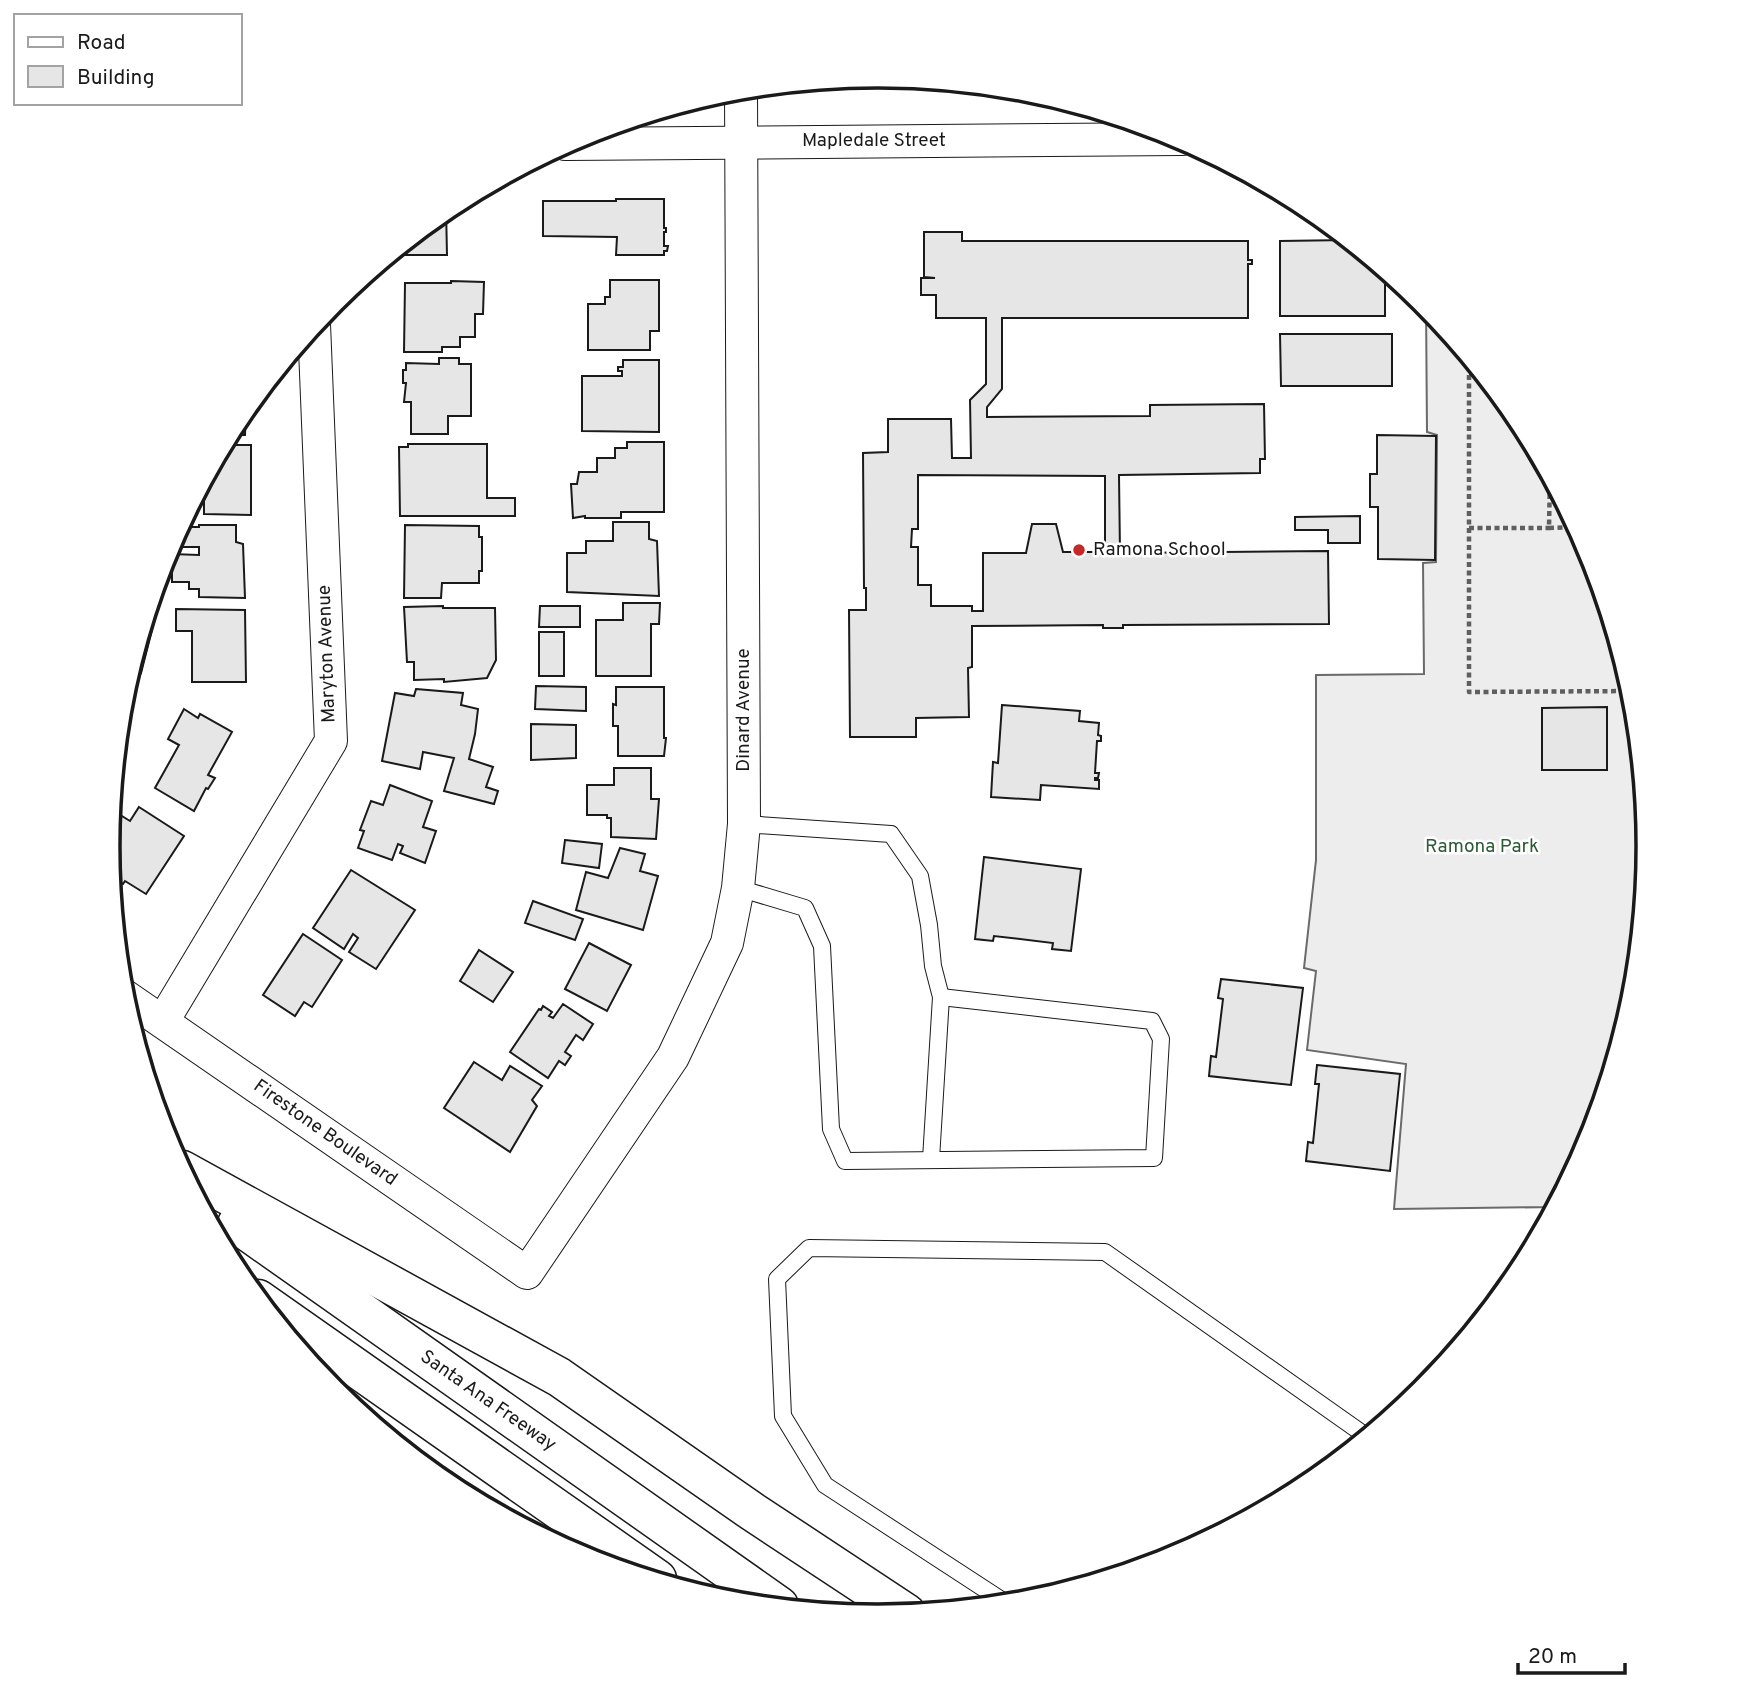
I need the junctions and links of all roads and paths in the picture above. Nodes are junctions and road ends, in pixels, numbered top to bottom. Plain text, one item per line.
1 (741, 100) edge
2 (1152, 139) edge
3 (741, 142) junction
4 (592, 144) edge
5 (315, 339) edge
6 (1469, 373) edge
7 (1550, 495) edge
8 (1566, 527) edge
9 (1469, 528) junction
10 (1549, 528) junction
11 (1619, 691) edge
12 (744, 824) junction
13 (738, 888) junction
14 (941, 997) junction
15 (138, 1004) edge
16 (163, 1021) junction
17 (931, 1159) junction
18 (197, 1178) edge
19 (212, 1206) edge
20 (527, 1273) joint
21 (287, 1319) edge
22 (1359, 1431) edge
23 (634, 1563) edge
24 (762, 1594) edge
25 (993, 1594) edge
26 (892, 1603) edge

1 - 3 street, Dinard Avenue
2 - 3 street, Mapledale Street
3 - 4 street, Mapledale Street
3 - 12 street, Dinard Avenue
5 - 16 street, Maryton Avenue
6 - 9 path
7 - 10 path
8 - 10 path
9 - 10 path
9 - 11 path
12 - 13 street, Dinard Avenue
12 - 14 lane
13 - 17 lane
13 - 20 street, Dinard Avenue
14 - 17 lane
14 - 17 lane
15 - 16 street, Firestone Boulevard
16 - 20 street, Firestone Boulevard
18 - 26 highway
19 - 24 highway, Santa Ana Freeway
21 - 23 highway
22 - 25 lane

